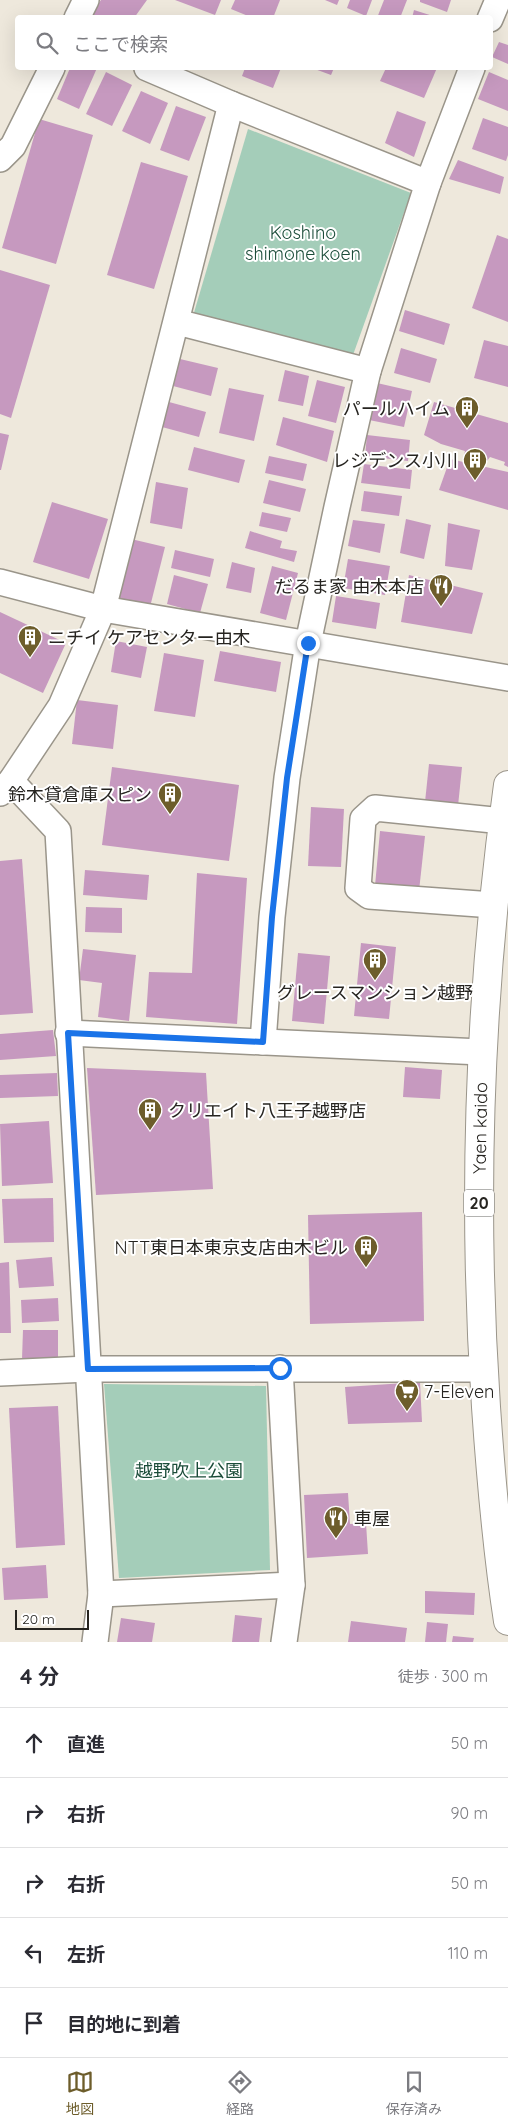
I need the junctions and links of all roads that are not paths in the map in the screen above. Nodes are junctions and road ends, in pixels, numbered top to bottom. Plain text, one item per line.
1 (86, 0) edge
2 (498, 0) edge
3 (78, 15) edge
4 (491, 15) edge
5 (51, 70) edge
6 (152, 70) edge
7 (471, 70) edge
8 (231, 104) junction
9 (0, 159) edge
10 (428, 183) junction
11 (177, 322) junction
12 (368, 371) junction
13 (0, 582) edge
14 (103, 609) junction
15 (308, 643) junction
16 (508, 678) edge
17 (508, 785) edge
18 (6, 787) edge
19 (503, 821) junction
20 (493, 905) junction
21 (68, 1033) junction
22 (263, 1042) junction
23 (481, 1052) junction
24 (280, 1368) junction
25 (483, 1368) junction
26 (88, 1369) junction
27 (0, 1373) edge
28 (292, 1586) junction
29 (101, 1594) junction
30 (508, 1621) edge
31 (95, 1642) edge
32 (284, 1642) edge

1 - 3 street
2 - 4 street
5 - 9 street
6 - 8 street
7 - 10 street
8 - 10 street
8 - 11 street
10 - 12 street
11 - 12 street
11 - 14 street
12 - 15 street
13 - 14 street
14 - 15 street
14 - 18 street
15 - 16 street
15 - 22 street
17 - 19 main road, Yaen kaido / 20
18 - 21 street
19 - 20 main road, Yaen kaido / 20
19 - 20 street
20 - 23 main road, Yaen kaido / 20
21 - 22 street
21 - 26 street
22 - 23 street
23 - 25 main road, Yaen kaido / 20
24 - 25 street
24 - 26 street
24 - 28 street
25 - 30 main road, Yaen kaido / 20
26 - 27 street
26 - 29 street
28 - 29 street
28 - 32 street
29 - 31 street

